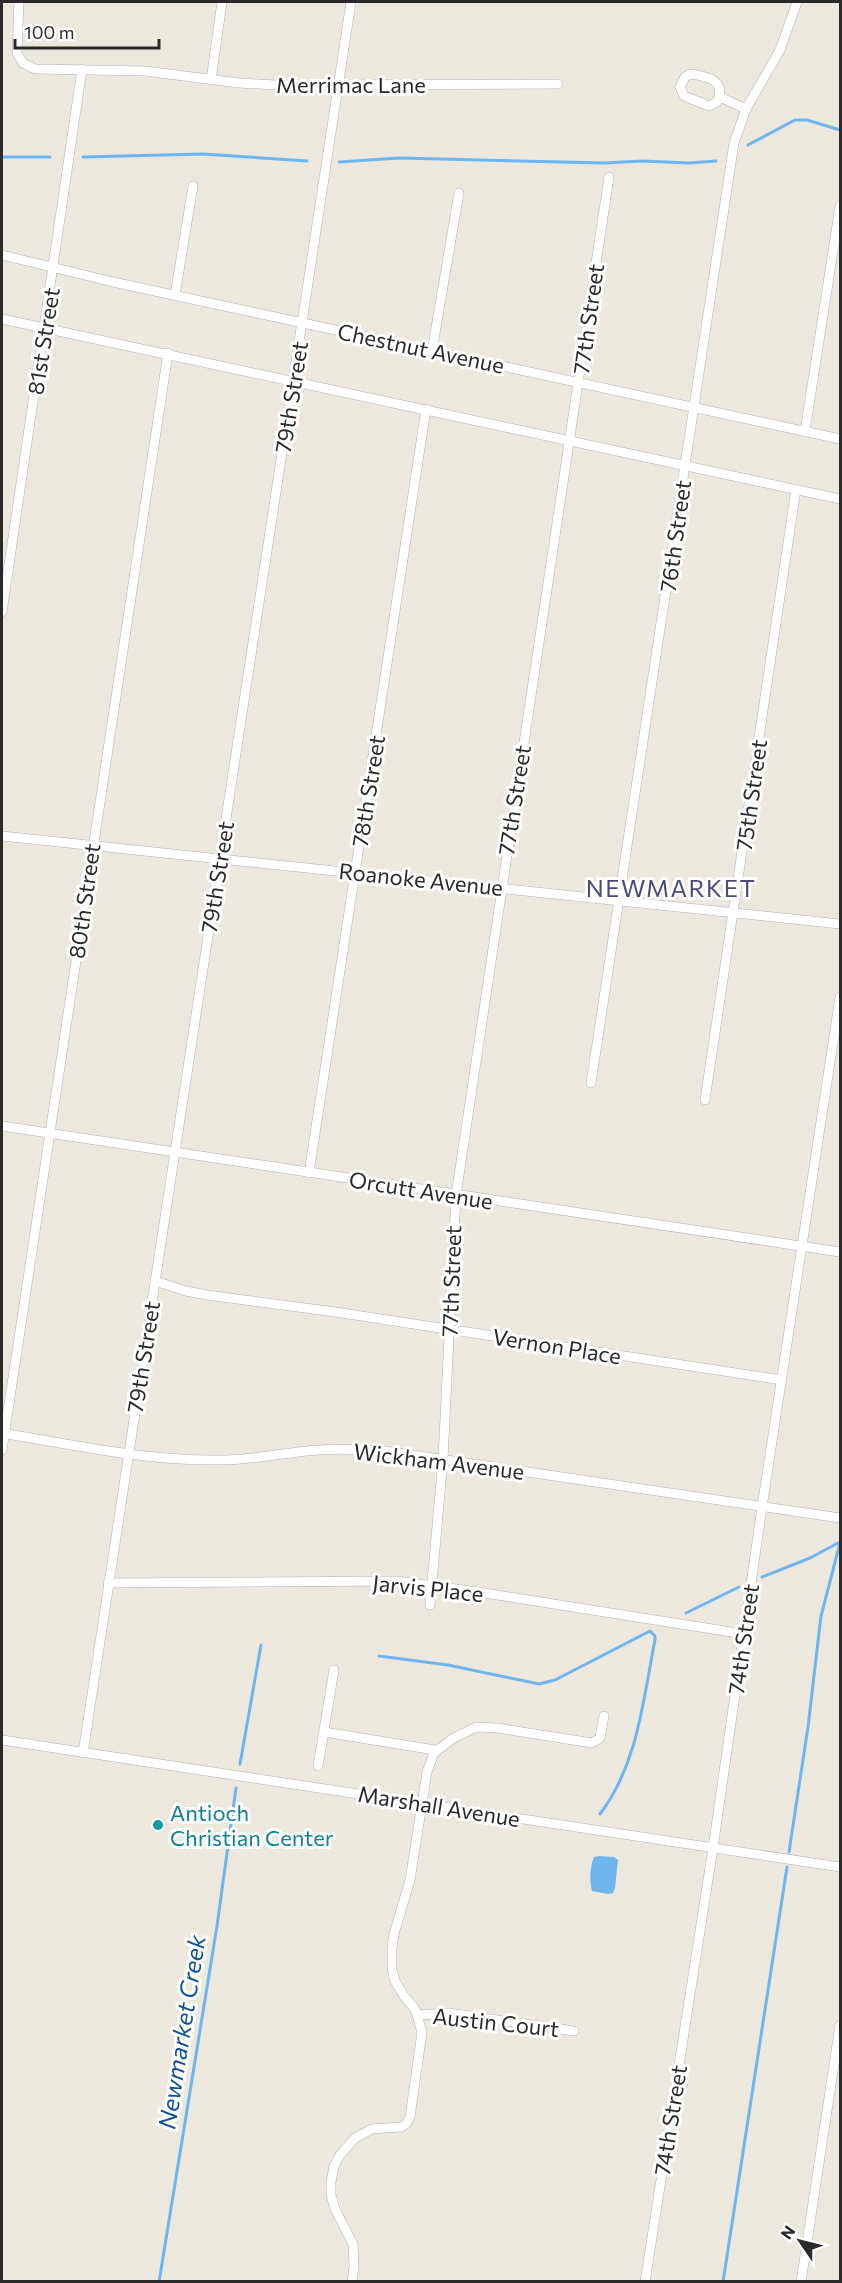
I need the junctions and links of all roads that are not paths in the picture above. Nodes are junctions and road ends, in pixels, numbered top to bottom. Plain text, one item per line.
1 (20, 2) edge
2 (222, 2) edge
3 (351, 2) edge
4 (797, 2) edge
5 (82, 69) junction
6 (211, 80) junction
7 (339, 84) junction
8 (558, 84) dead end
9 (720, 97) junction
10 (746, 109) junction
11 (609, 177) dead end
12 (193, 186) dead end
13 (459, 193) dead end
14 (840, 206) edge
15 (2, 255) edge
16 (54, 267) junction
17 (175, 295) junction
18 (2, 318) edge
19 (302, 322) junction
20 (45, 328) junction
21 (432, 351) junction
22 (168, 353) junction
23 (293, 380) junction
24 (579, 382) junction
25 (694, 407) junction
26 (426, 409) junction
27 (805, 431) junction
28 (840, 439) edge
29 (569, 440) junction
30 (686, 465) junction
31 (796, 489) junction
32 (840, 499) edge
33 (2, 612) edge
34 (2, 836) edge
35 (92, 844) junction
36 (220, 858) junction
37 (356, 873) junction
38 (500, 888) junction
39 (618, 900) junction
40 (733, 913) junction
41 (840, 924) edge
42 (840, 997) edge
43 (591, 1083) dead end
44 (705, 1100) dead end
45 (2, 1126) edge
46 (50, 1133) junction
47 (175, 1152) junction
48 (309, 1173) junction
49 (456, 1195) junction
50 (802, 1246) junction
51 (840, 1252) edge
52 (155, 1281) junction
53 (450, 1329) junction
54 (782, 1380) junction
55 (3, 1433) edge
56 (2, 1450) edge
57 (128, 1454) junction
58 (443, 1459) junction
59 (762, 1507) junction
60 (840, 1518) edge
61 (108, 1583) junction
62 (432, 1586) junction
63 (430, 1605) dead end
64 (744, 1634) junction
65 (334, 1670) dead end
66 (604, 1716) dead end
67 (324, 1732) junction
68 (2, 1740) edge
69 (435, 1750) junction
70 (82, 1753) junction
71 (318, 1766) dead end
72 (422, 1803) junction
73 (713, 1848) junction
74 (840, 1867) edge
75 (418, 2016) junction
76 (840, 2025) edge
77 (574, 2031) dead end
78 (352, 2282) edge
79 (645, 2282) edge
80 (801, 2282) edge

1 - 5 street, Merrimac Lane
2 - 6 street
3 - 7 street, 79th Street
4 - 10 street, 76th Street
5 - 6 street, Merrimac Lane
5 - 16 street, 81st Street
6 - 7 street, Merrimac Lane
7 - 8 street, Merrimac Lane
7 - 19 street, 79th Street
9 - 9 street
9 - 10 street
10 - 25 street, 76th Street
11 - 24 street, 77th Street
12 - 17 street
13 - 21 street
14 - 27 street
15 - 16 street, Chestnut Avenue
16 - 17 street, Chestnut Avenue
16 - 20 street, 81st Street
17 - 19 street, Chestnut Avenue
18 - 20 street
19 - 21 street, Chestnut Avenue
19 - 23 street, 79th Street
20 - 22 street
20 - 33 street, 81st Street
21 - 24 street, Chestnut Avenue
22 - 23 street
22 - 35 street, 80th Street
23 - 26 street
23 - 36 street, 79th Street
24 - 25 street, Chestnut Avenue
24 - 29 street, 77th Street
25 - 27 street, Chestnut Avenue
25 - 30 street, 76th Street
26 - 29 street
26 - 37 street, 78th Street
27 - 28 street, Chestnut Avenue
29 - 30 street
29 - 38 street, 77th Street
30 - 31 street
30 - 39 street, 76th Street
31 - 32 street
31 - 40 street, 75th Street
34 - 35 street, Roanoke Avenue
35 - 36 street, Roanoke Avenue
35 - 46 street, 80th Street
36 - 37 street, Roanoke Avenue
36 - 47 street, 79th Street
37 - 38 street, Roanoke Avenue
37 - 48 street, 78th Street
38 - 39 street, Roanoke Avenue
38 - 49 street, 77th Street
39 - 40 street, Roanoke Avenue
39 - 43 street, 76th Street
40 - 41 street, Roanoke Avenue
40 - 44 street, 75th Street
42 - 50 street, 74th Street
45 - 46 street, Orcutt Avenue
46 - 47 street, Orcutt Avenue
46 - 55 street, 80th Street
47 - 48 street, Orcutt Avenue
47 - 52 street, 79th Street
48 - 49 street, Orcutt Avenue
49 - 50 street, Orcutt Avenue
49 - 53 street, 77th Street
50 - 51 street, Orcutt Avenue
50 - 54 street, 74th Street
52 - 53 street, Vernon Place
52 - 57 street, 79th Street
53 - 54 street, Vernon Place
53 - 58 street, 77th Street
54 - 59 street, 74th Street
55 - 56 street, 80th Street
55 - 57 street, Wickham Avenue
57 - 58 street, Wickham Avenue
57 - 61 street, 79th Street
58 - 59 street, Wickham Avenue
58 - 62 street, 77th Street
59 - 60 street, Wickham Avenue
59 - 64 street, 74th Street
61 - 62 street, Jarvis Place
61 - 70 street, 79th Street
62 - 63 street, 77th Street
62 - 64 street, Jarvis Place
64 - 73 street, 74th Street
65 - 67 street
66 - 69 street
67 - 69 street
67 - 71 street
68 - 70 street, Marshall Avenue
69 - 72 street
70 - 72 street, Marshall Avenue
72 - 73 street, Marshall Avenue
72 - 75 street
73 - 74 street, Marshall Avenue
73 - 79 street, 74th Street
75 - 77 street, Austin Court
75 - 78 street
76 - 80 street

